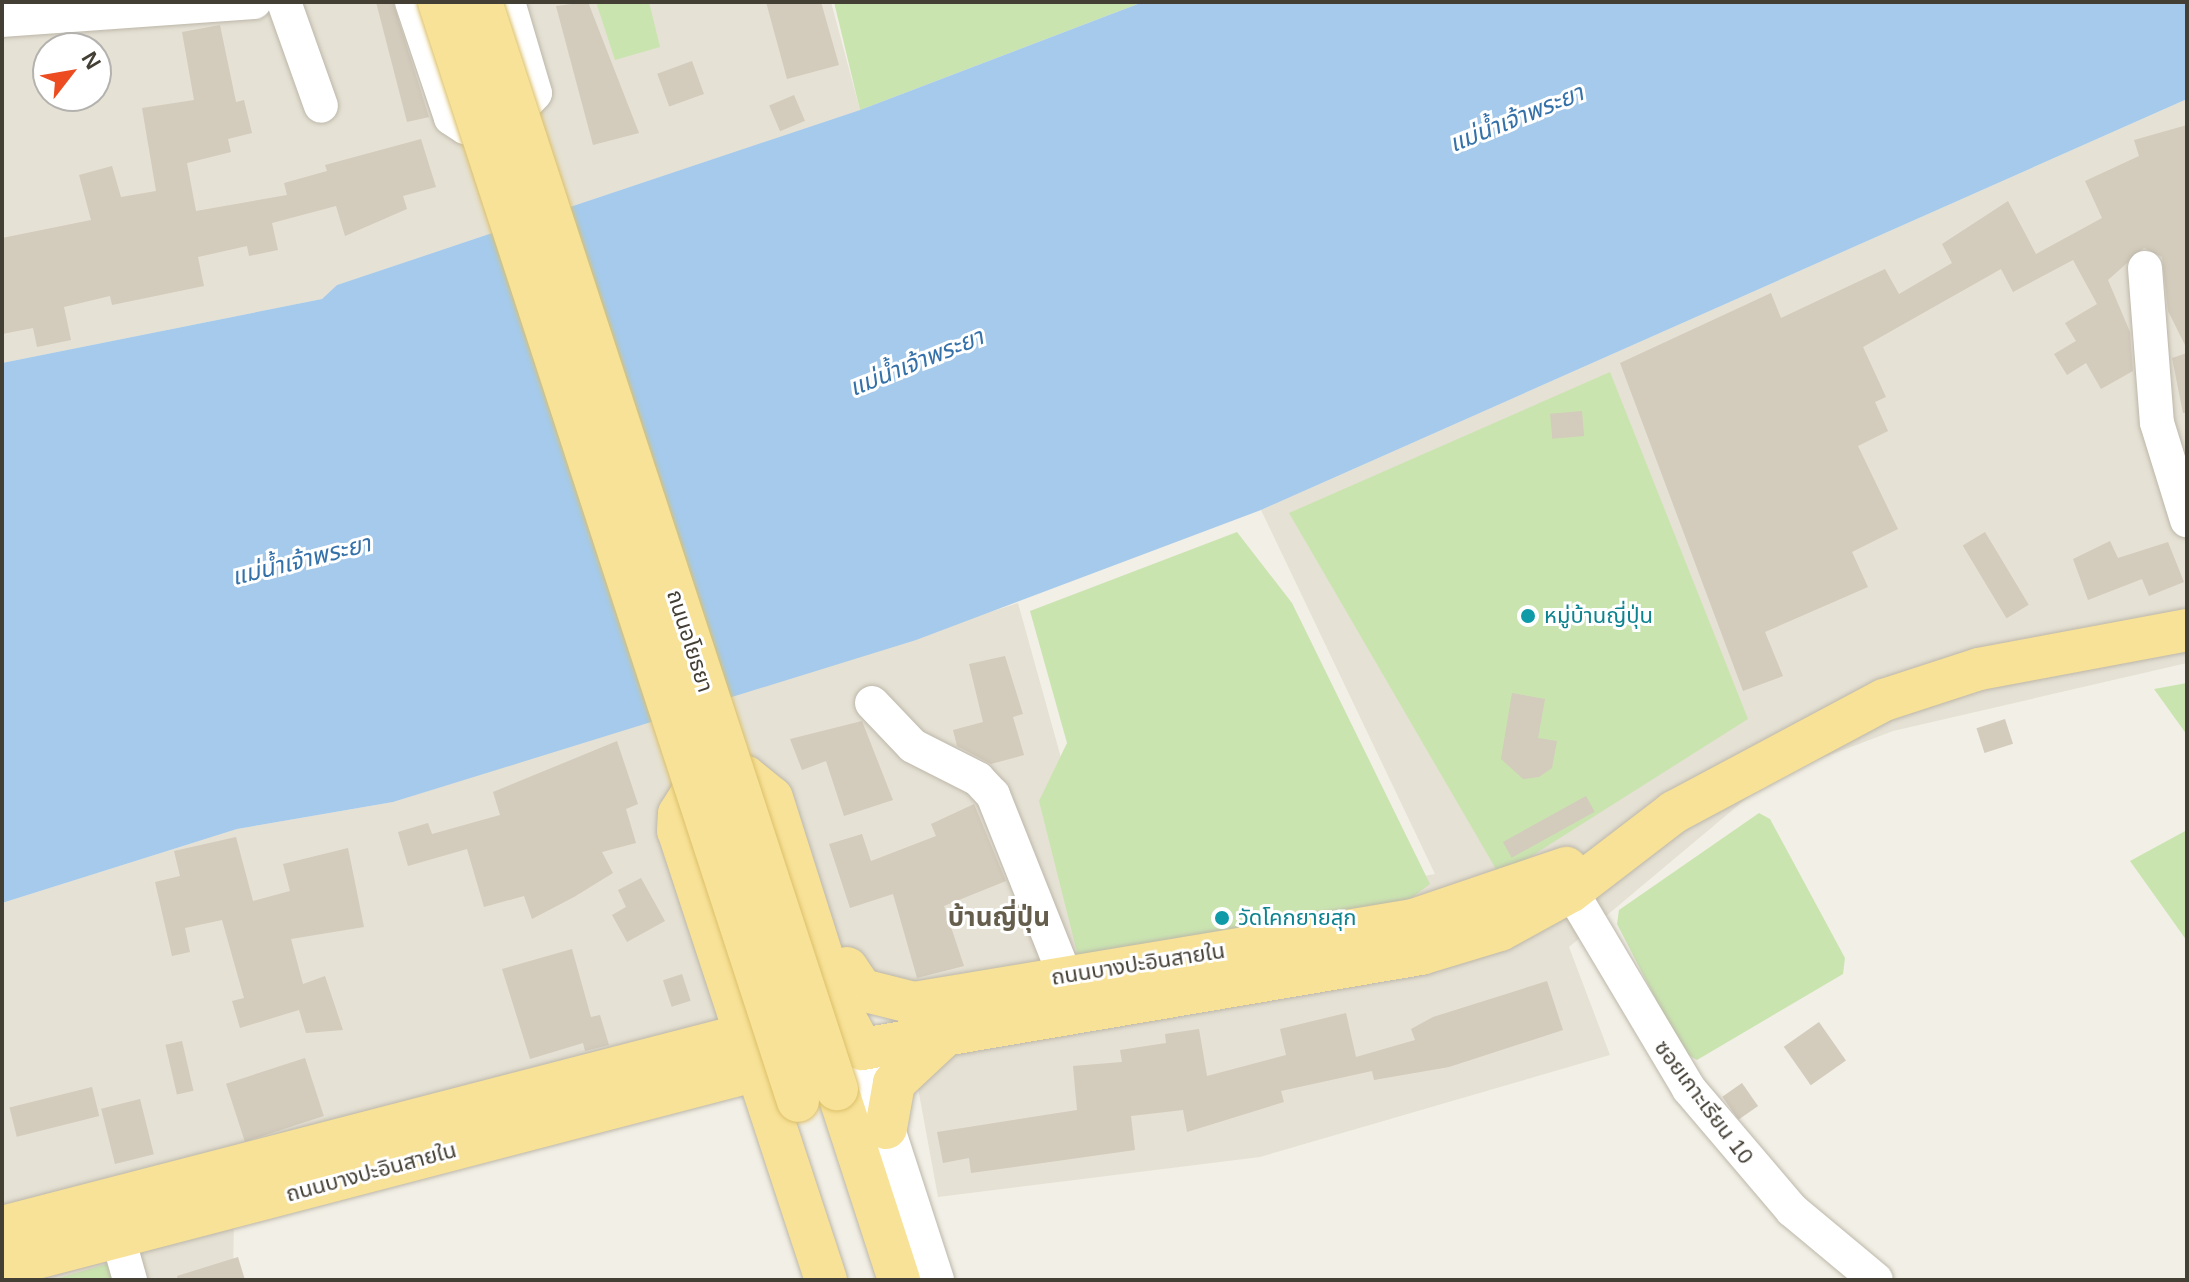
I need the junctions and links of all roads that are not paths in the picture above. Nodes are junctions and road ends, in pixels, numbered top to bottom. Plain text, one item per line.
1 (254, 2) edge
2 (284, 2) edge
3 (412, 2) edge
4 (439, 2) edge
5 (481, 2) edge
6 (508, 2) edge
7 (111, 10) edge
8 (2, 20) edge
9 (321, 106) dead end
10 (2145, 268) dead end
11 (2187, 520) edge
12 (2187, 630) edge
13 (872, 703) dead end
14 (1623, 845) junction
15 (1571, 891) junction
16 (847, 968) junction
17 (1065, 976) junction
18 (712, 997) junction
19 (941, 1039) junction
20 (862, 1049) junction
21 (743, 1054) junction
22 (675, 1072) junction
23 (886, 1128) junction
24 (761, 1134) junction
25 (2, 1227) edge
26 (118, 1238) junction
27 (2, 1267) edge
28 (130, 1280) edge
29 (808, 1280) edge
30 (826, 1280) edge
31 (856, 1280) edge
32 (899, 1280) edge
33 (937, 1280) edge
34 (1876, 1280) edge

1 - 7 street
2 - 9 street
3 - 6 street
4 - 31 main road, ถนนอโยธยา, bridge
5 - 32 main road, ถนนอโยธยา, bridge
7 - 8 street
10 - 11 street
12 - 14 main road, ถนนบางปะอินสายใน
13 - 17 street
14 - 15 main road, ถนนบางปะอินสายใน
14 - 17 main road, ถนนบางปะอินสายใน
15 - 19 main road, ถนนบางปะอินสายใน
15 - 34 street, ซอยเกาะเรียน 10
16 - 17 main road, ถนนบางปะอินสายใน
16 - 18 main road
16 - 20 main road
18 - 21 main road
18 - 22 main road
19 - 20 main road, ถนนบางปะอินสายใน
19 - 23 main road
20 - 21 main road
20 - 23 street
21 - 22 main road, ถนนบางปะอินสายใน
21 - 24 street
21 - 30 main road
22 - 24 main road
22 - 25 main road, ถนนบางปะอินสายใน
22 - 26 main road, ถนนบางปะอินสายใน
23 - 33 street
24 - 29 street
26 - 27 main road, ถนนบางปะอินสายใน
26 - 28 street

